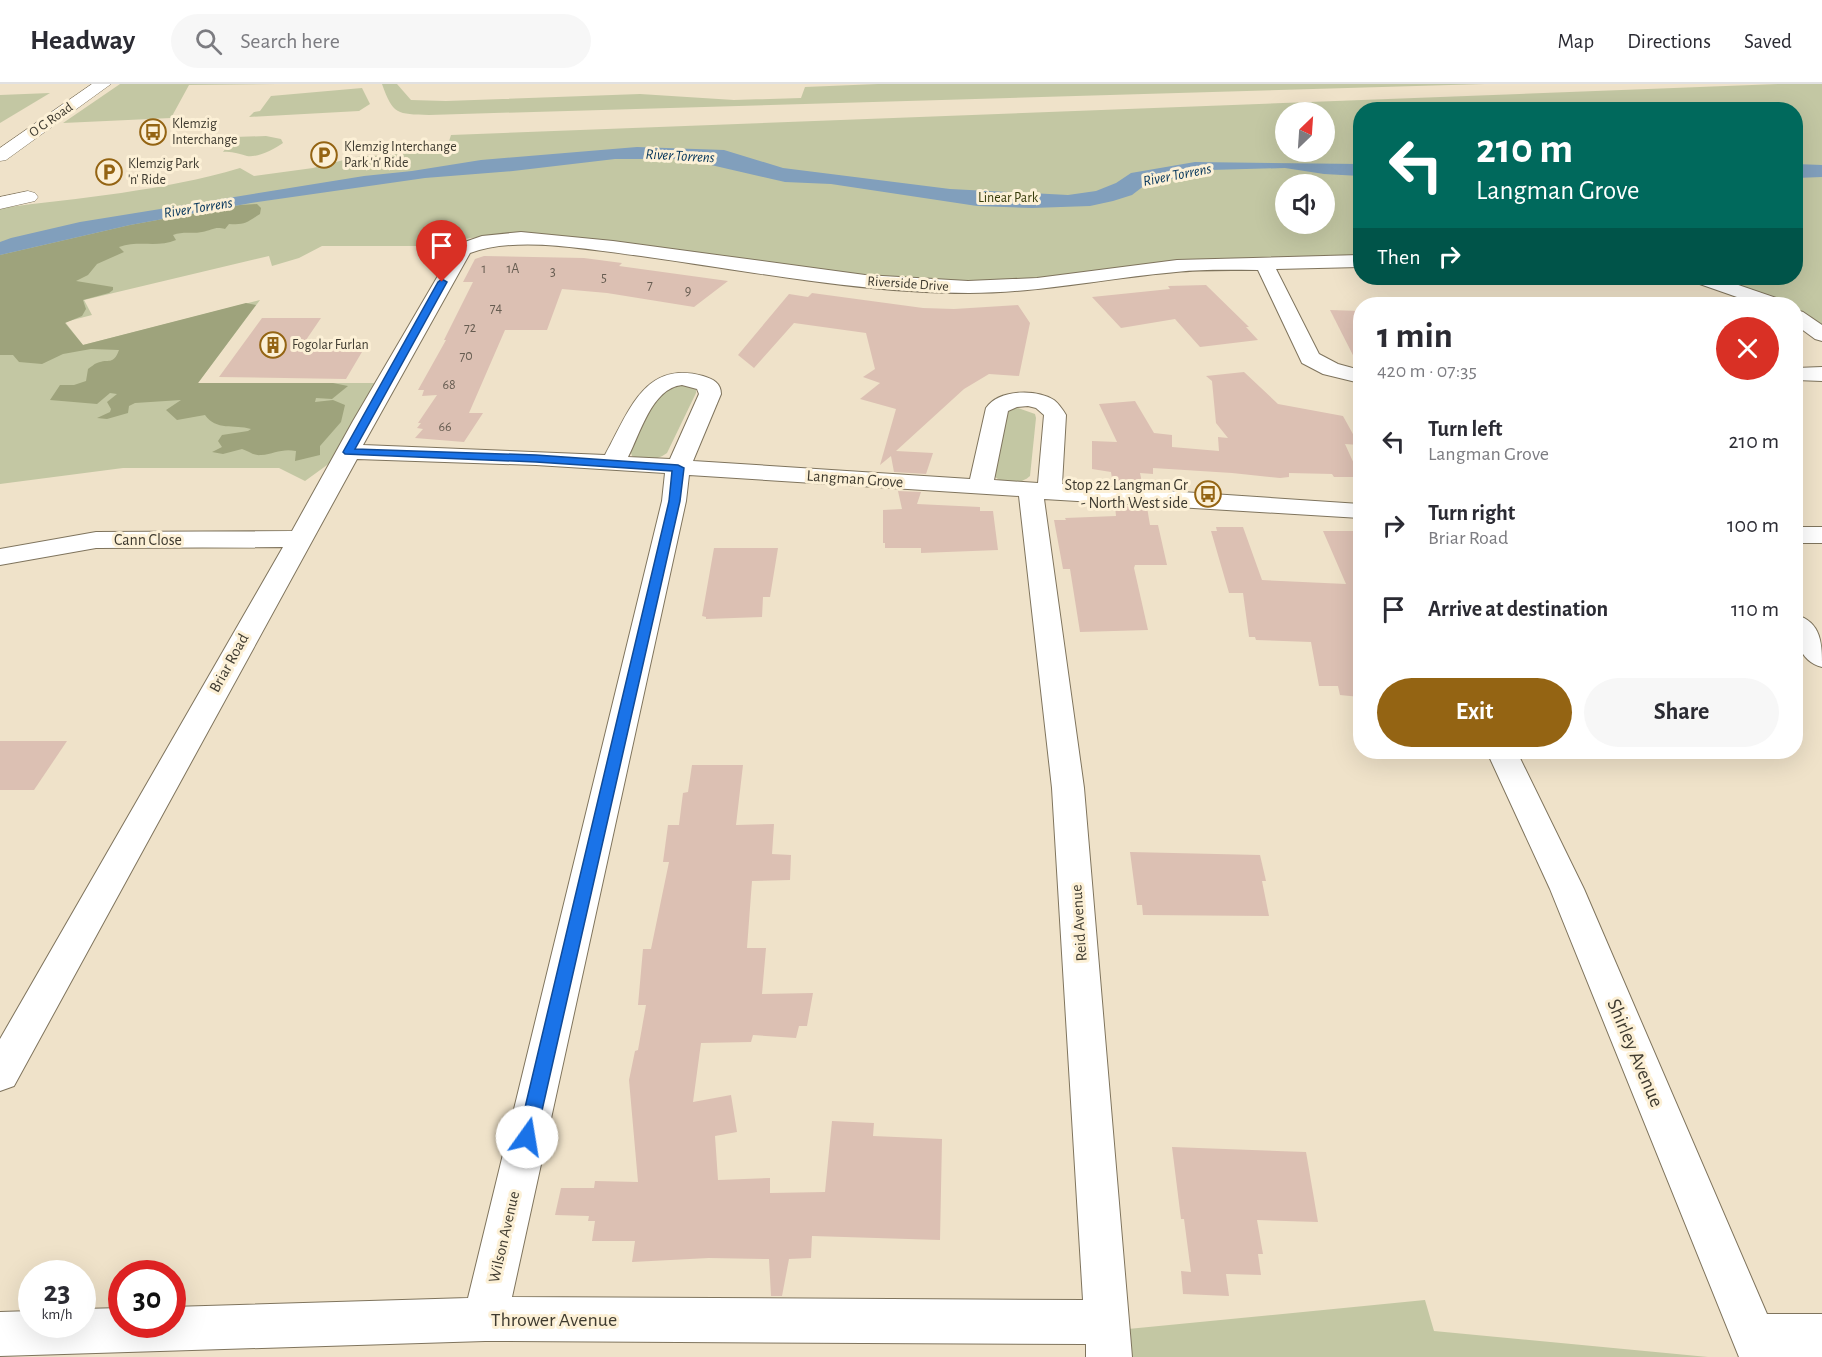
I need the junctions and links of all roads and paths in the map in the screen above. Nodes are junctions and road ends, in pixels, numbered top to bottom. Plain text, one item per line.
1 (80, 84) edge
2 (103, 84) edge
3 (3, 147) edge
4 (0, 194) edge
5 (0, 203) edge
6 (460, 252) joint
7 (1353, 261) edge
8 (1264, 263) junction
9 (1721, 285) edge
10 (1754, 297) edge
11 (1803, 321) edge
12 (1822, 335) edge
13 (1353, 374) edge
14 (1803, 374) edge
15 (1822, 374) edge
16 (348, 452) junction
17 (612, 463) junction
18 (678, 468) junction
19 (980, 488) junction
20 (1040, 492) junction
21 (1353, 511) edge
22 (1803, 535) edge
23 (1822, 535) edge
24 (298, 539) junction
25 (0, 557) edge
26 (1803, 633) edge
27 (1822, 658) edge
28 (1505, 759) edge
29 (4, 1059) edge
30 (485, 1319) junction
31 (0, 1334) edge
32 (1822, 1336) edge
33 (1109, 1339) edge
34 (1758, 1347) edge

1 - 3 main road, O G Road
2 - 3 main road, O G Road
4 - 5 main road
6 - 8 street, Riverside Drive
6 - 16 street, Briar Road
7 - 8 street, Riverside Drive
8 - 13 street
9 - 10 street
11 - 12 street
14 - 15 street
16 - 17 street, Langman Grove
16 - 24 street, Briar Road
17 - 18 street, Langman Grove
17 - 18 street, Wilson Avenue
18 - 19 street, Langman Grove
18 - 30 street, Wilson Avenue
19 - 20 street, Langman Grove
19 - 20 street, Reid Avenue
20 - 21 street, Langman Grove
20 - 33 street, Reid Avenue
22 - 23 street
24 - 25 street, Cann Close
24 - 29 street, Briar Road
26 - 27 street
28 - 34 street, Shirley Avenue
30 - 31 street, Thrower Avenue
30 - 33 street, Thrower Avenue
32 - 34 street

